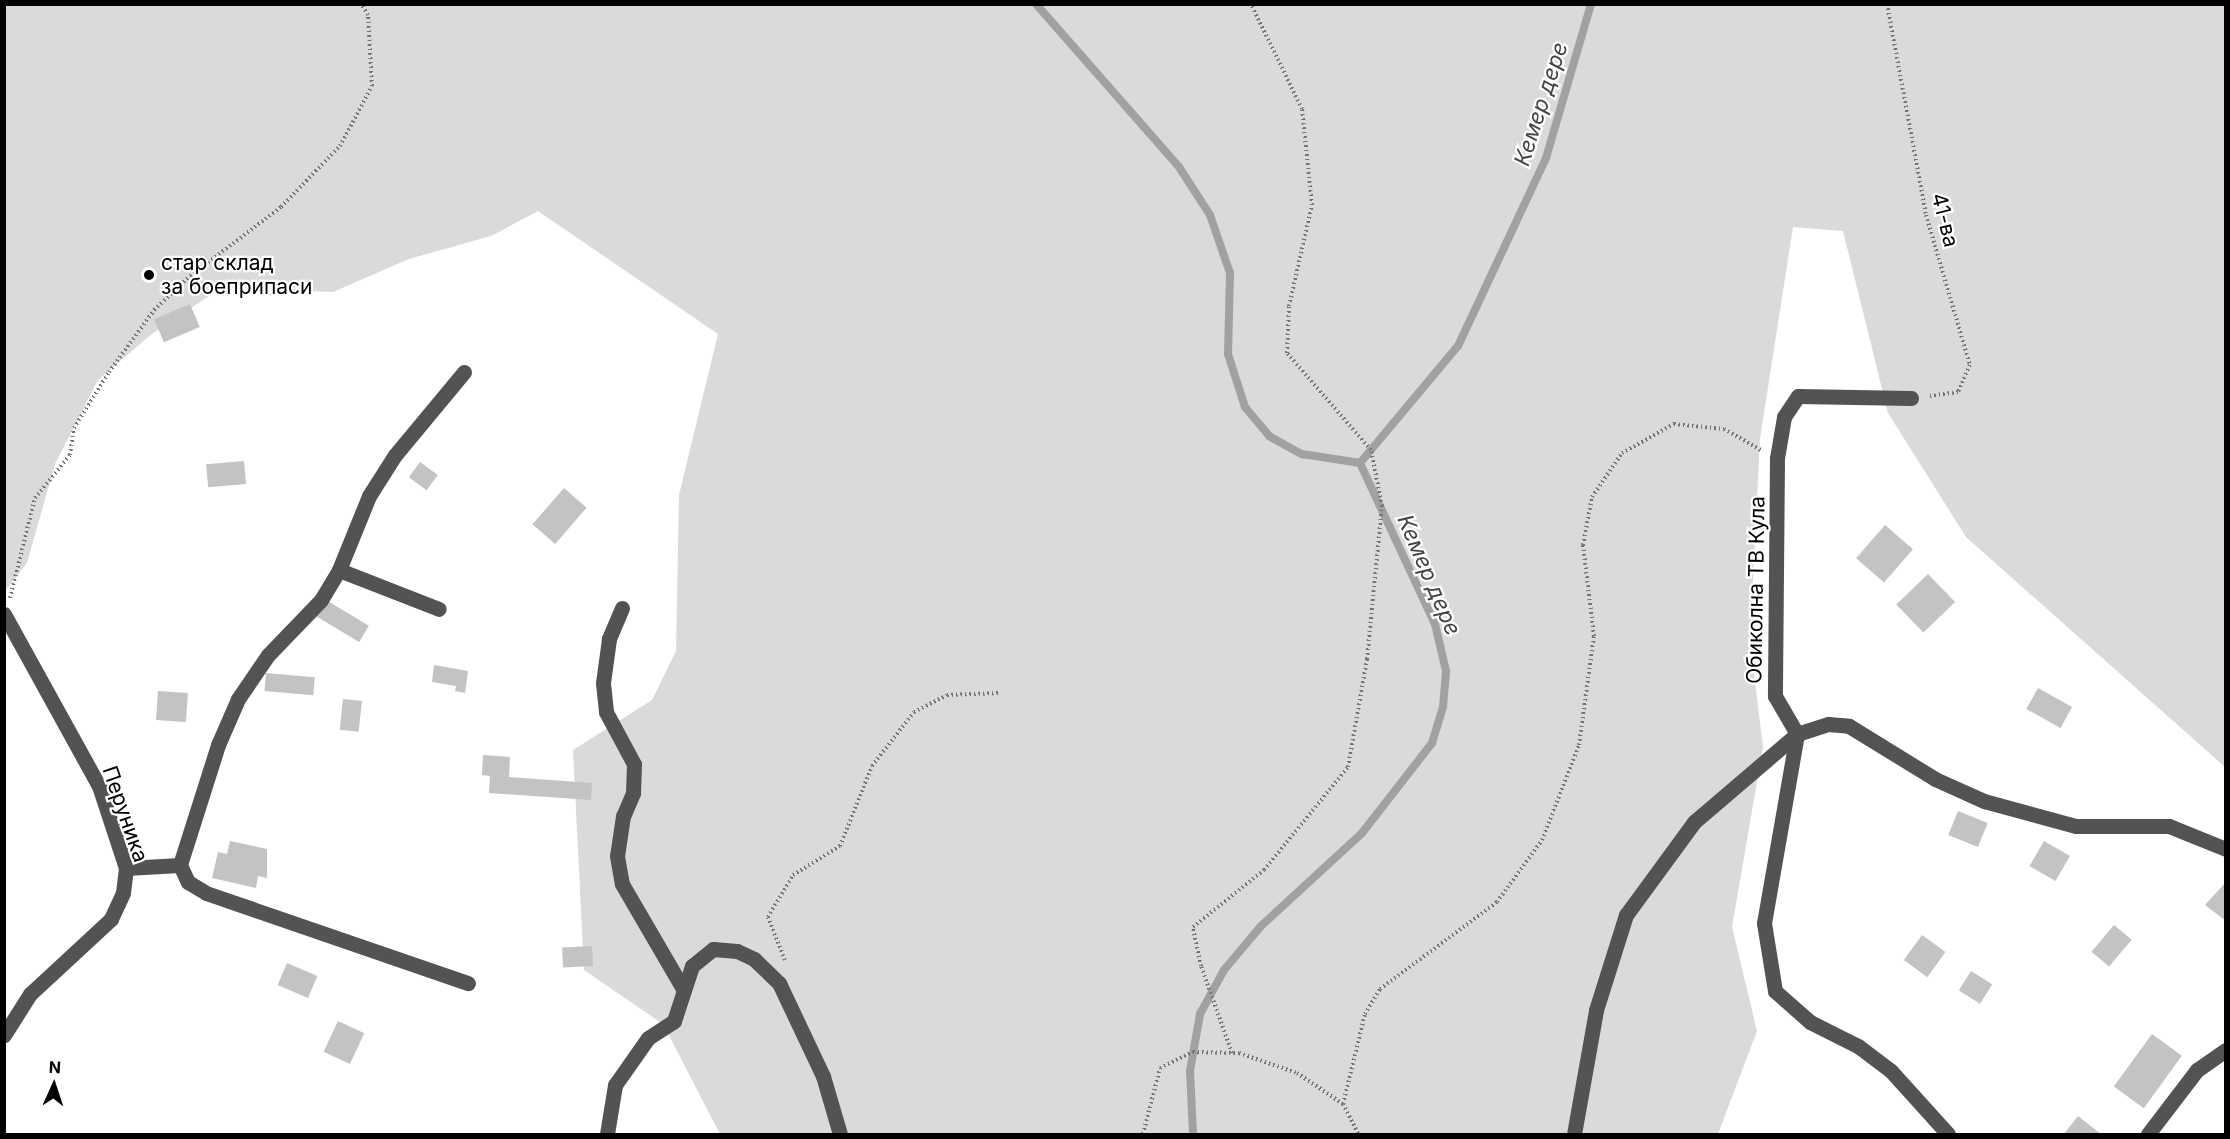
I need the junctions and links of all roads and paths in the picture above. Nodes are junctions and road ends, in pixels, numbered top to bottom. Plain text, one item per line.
1 (362, 4) edge
2 (1251, 4) edge
3 (1887, 4) edge
4 (464, 372) dead end
5 (1911, 398) joint
6 (1777, 458) junction
7 (339, 570) junction
8 (622, 608) dead end
9 (439, 609) dead end
10 (5, 616) edge
11 (999, 693) dead end
12 (1797, 734) junction
13 (2226, 849) edge
14 (180, 865) junction
15 (126, 868) junction
16 (787, 964) dead end
17 (468, 983) dead end
18 (682, 987) junction
19 (4, 1035) edge
20 (2226, 1050) edge
21 (1232, 1053) junction
22 (1343, 1104) junction
23 (608, 1134) edge
24 (840, 1134) edge
25 (1143, 1134) edge
26 (1358, 1134) edge
27 (1574, 1134) edge
28 (1948, 1134) edge
29 (2148, 1134) edge

1 - 10 path
2 - 21 path
3 - 5 path, 41-ва
4 - 7 street
5 - 6 street, Обиколна ТВ Кула
6 - 12 street, Обиколна ТВ Кула
6 - 22 path
7 - 9 street
7 - 14 street
8 - 18 street
10 - 15 street, Перуника
11 - 16 path
12 - 13 street
12 - 27 street
12 - 28 street
14 - 15 street
14 - 17 street
15 - 19 street, Перуника
18 - 23 street
18 - 24 street
20 - 29 street
21 - 22 path
21 - 25 path
22 - 26 path

